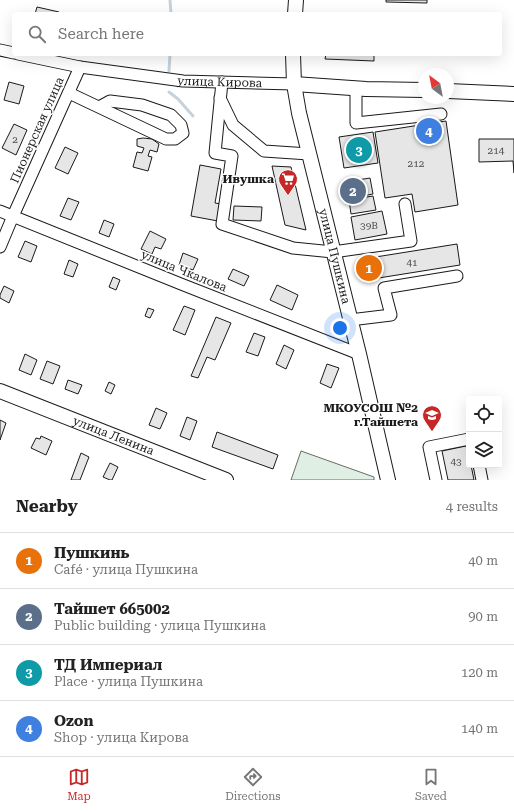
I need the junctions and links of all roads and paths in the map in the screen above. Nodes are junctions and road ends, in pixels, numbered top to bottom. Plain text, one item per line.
1 (296, 0) edge
2 (295, 12) edge
3 (0, 50) edge
4 (12, 53) edge
5 (28, 56) edge
6 (293, 56) edge
7 (80, 67) junction
8 (222, 82) junction
9 (294, 84) junction
10 (356, 88) junction
11 (418, 90) edge
12 (454, 91) edge
13 (69, 93) junction
14 (514, 94) edge
15 (220, 98) junction
16 (99, 107) junction
17 (441, 114) dead end
18 (309, 154) junction
19 (404, 204) dead end
20 (0, 211) edge
21 (13, 216) junction
22 (0, 247) edge
23 (333, 252) junction
24 (457, 276) dead end
25 (350, 320) junction
26 (358, 354) junction
27 (0, 391) edge
28 (466, 440) edge
29 (480, 468) edge
30 (226, 480) edge
31 (388, 480) edge
32 (436, 480) edge
33 (482, 480) edge

1 - 2 main road
3 - 4 street
5 - 7 street, улица Кирова
6 - 9 main road, улица Пушкина
7 - 8 street, улица Кирова
7 - 13 street, Пионерская улица
8 - 9 street, улица Кирова
8 - 15 street
9 - 10 main road, улица Кирова
9 - 18 main road, улица Пушкина
10 - 11 main road, улица Кирова
10 - 17 street
12 - 14 main road
13 - 16 street
13 - 21 street, Пионерская улица
15 - 18 street
15 - 23 street
16 - 16 street
18 - 23 main road, улица Пушкина
19 - 23 street
20 - 21 street, улица Чкалова
21 - 22 street, Пионерская улица
21 - 26 street, улица Чкалова
23 - 25 main road, улица Пушкина
24 - 25 street
25 - 26 main road, улица Пушкина
26 - 31 main road, улица Пушкина
27 - 30 main road, улица Ленина
28 - 32 street
29 - 33 street

